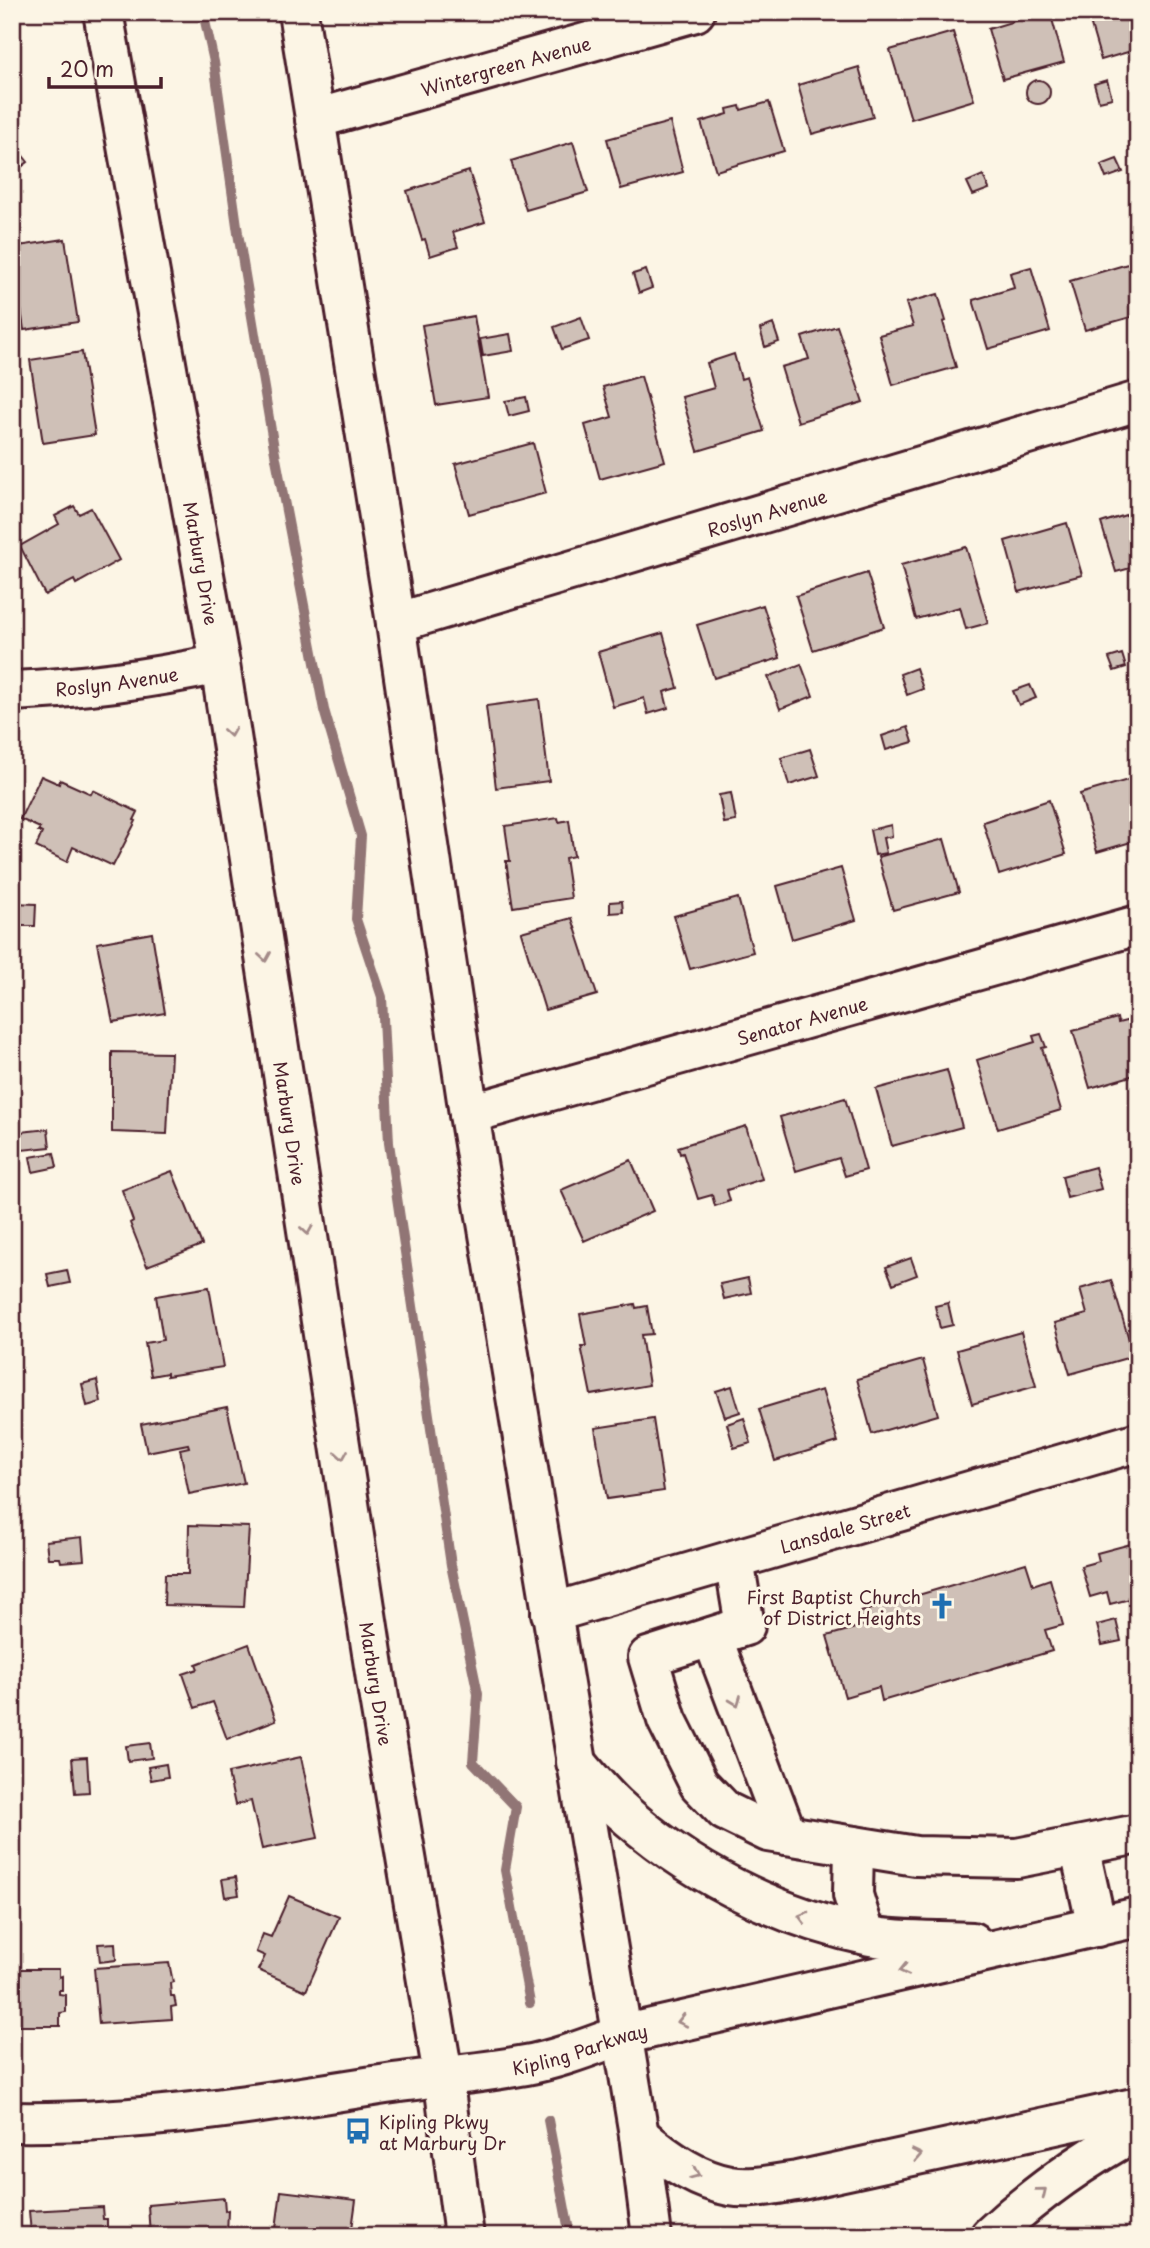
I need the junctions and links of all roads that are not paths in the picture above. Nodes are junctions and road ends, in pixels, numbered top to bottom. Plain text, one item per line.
1 (298, 12) edge
2 (695, 12) edge
3 (98, 15) edge
4 (315, 119) junction
5 (1138, 401) edge
6 (396, 623) junction
7 (220, 664) junction
8 (12, 691) edge
9 (1138, 925) edge
10 (469, 1114) junction
11 (1138, 1442) edge
12 (734, 1560) junction
13 (551, 1613) junction
14 (712, 1637) junction
15 (576, 1762) junction
16 (787, 1835) junction
17 (1138, 1835) edge
18 (854, 1846) junction
19 (1079, 1846) junction
20 (1138, 1917) edge
21 (1097, 1927) junction
22 (865, 1934) junction
23 (1016, 1944) junction
24 (622, 2035) junction
25 (443, 2075) junction
26 (1138, 2107) edge
27 (12, 2122) edge
28 (1138, 2130) edge
29 (639, 2135) junction
30 (464, 2236) edge
31 (652, 2236) edge
32 (990, 2236) edge

1 - 4 street
2 - 4 street, Wintergreen Avenue
3 - 7 street, Marbury Drive
4 - 6 street
5 - 6 street, Roslyn Avenue
6 - 10 street
7 - 8 street, Roslyn Avenue
7 -> 25 street, Marbury Drive
9 - 10 street, Senator Avenue
10 - 13 street
11 - 12 street, Lansdale Street
12 - 13 street, Lansdale Street
12 - 14 street
13 - 15 street
14 -> 16 street
14 - 16 street
22 -> 15 street
15 - 24 street
16 - 18 street
17 - 19 street
18 - 19 street
18 - 22 street
19 - 21 street
20 - 21 street, Kipling Parkway
21 - 23 street, Kipling Parkway
22 - 23 street
23 -> 24 street, Kipling Parkway
24 - 25 street, Kipling Parkway
24 - 29 street
25 - 27 street, Kipling Parkway
25 - 30 street, Marbury Drive
29 -> 26 street
32 -> 28 street
29 - 31 street

